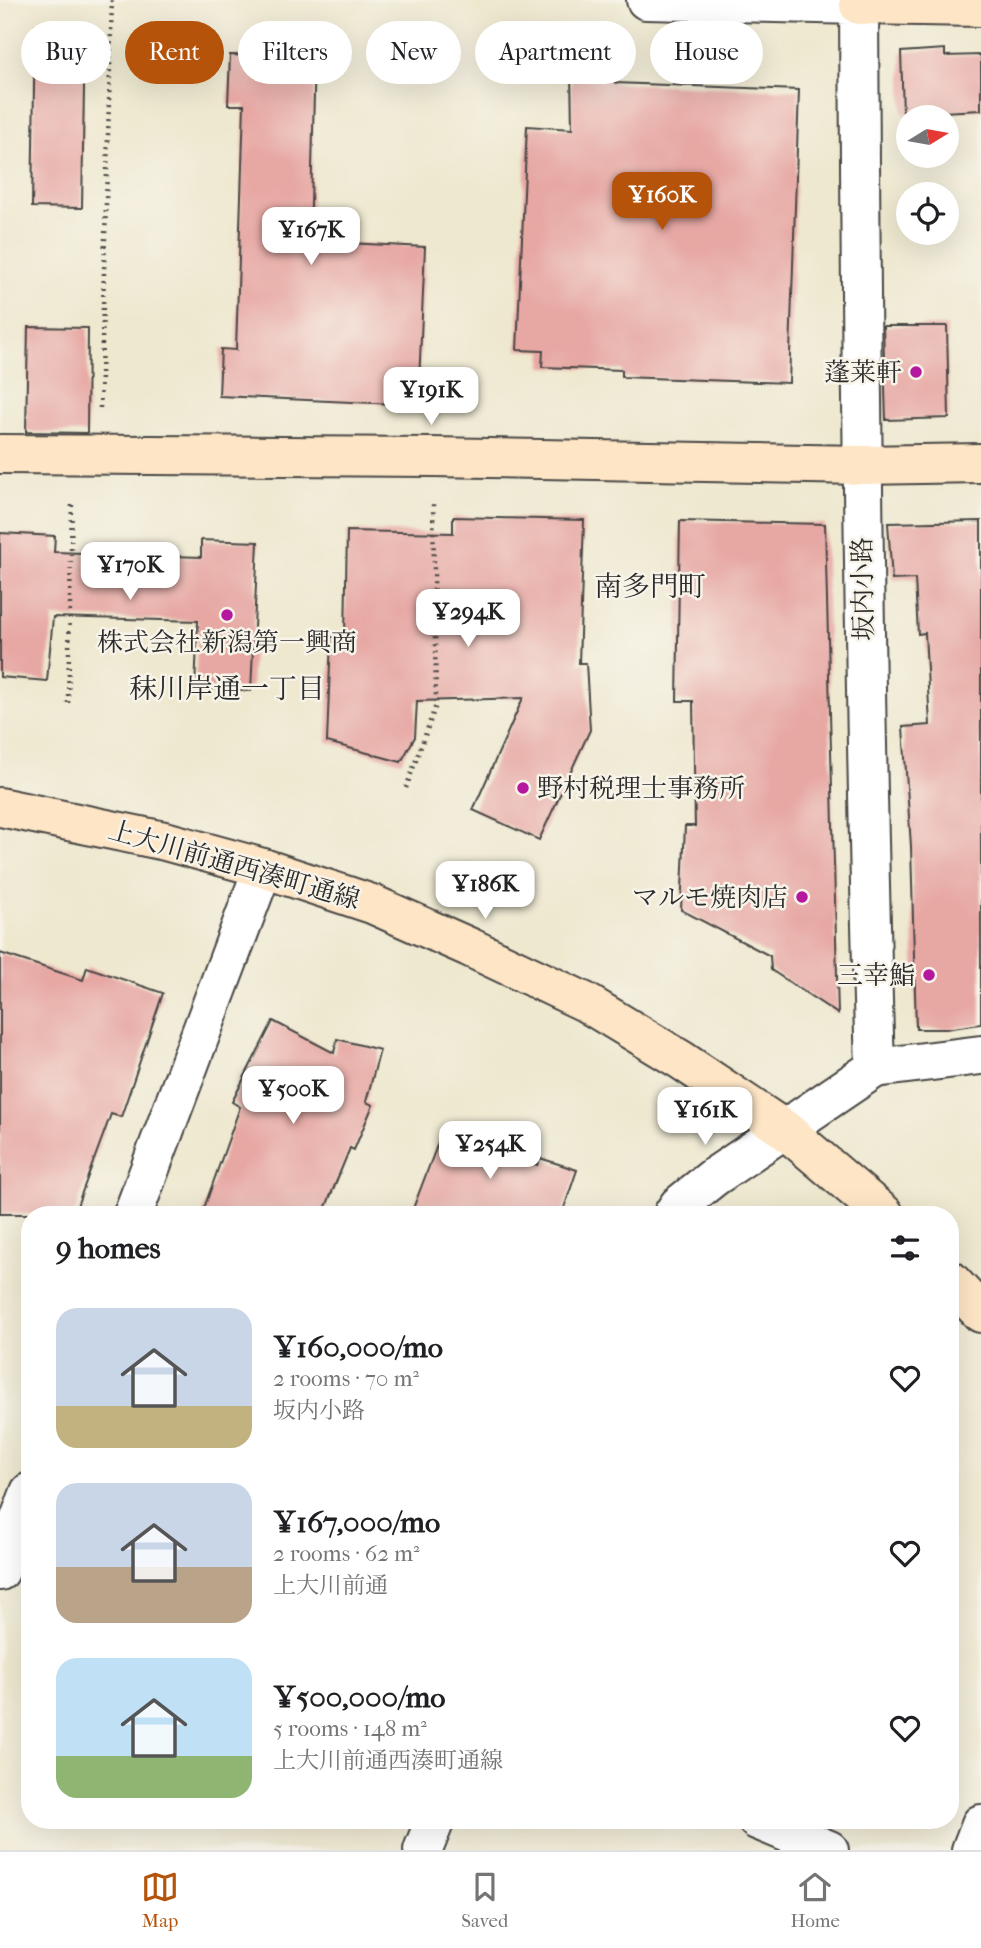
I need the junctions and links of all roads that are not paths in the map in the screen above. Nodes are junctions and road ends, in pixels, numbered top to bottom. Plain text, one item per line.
1 (646, 0) edge
2 (859, 2) edge
3 (981, 7) edge
4 (0, 454) edge
5 (981, 463) edge
6 (861, 465) junction
7 (0, 807) edge
8 (263, 868) junction
9 (981, 1055) edge
10 (875, 1068) junction
11 (784, 1129) junction
12 (137, 1206) edge
13 (679, 1206) edge
14 (875, 1206) edge
15 (959, 1290) edge
16 (981, 1313) edge
17 (19, 1515) edge
18 (0, 1571) edge
19 (981, 1824) edge
20 (431, 1829) edge
21 (778, 1829) edge
22 (423, 1850) edge
23 (828, 1850) edge
24 (971, 1850) edge

1 - 2 street
2 - 3 street
2 - 6 street, 坂内小路
4 - 6 street
5 - 6 street
6 - 10 street, 坂内小路
7 - 8 street, 上大川前通西湊町通線
8 - 11 street, 上大川前通西湊町通線
8 - 12 street
9 - 10 street
10 - 11 street
11 - 13 street
11 - 14 street, 上大川前通西湊町通線
15 - 16 street
17 - 18 street
19 - 24 street
20 - 22 street
21 - 23 street

